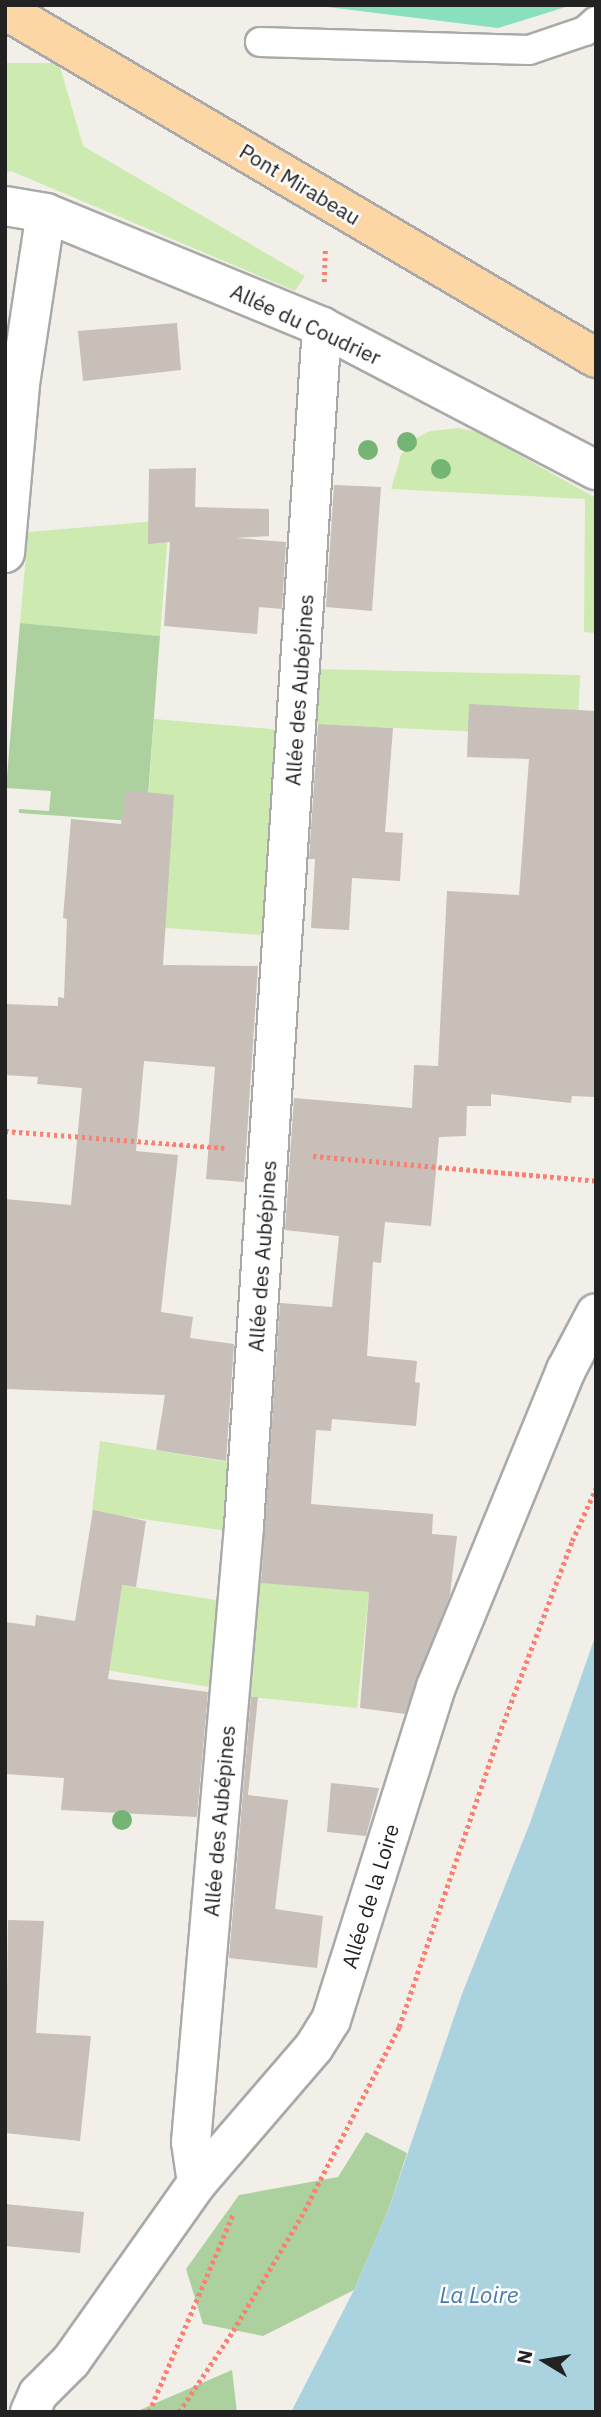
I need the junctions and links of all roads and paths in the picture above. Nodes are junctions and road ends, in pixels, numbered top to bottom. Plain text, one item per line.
1 (5, 10) edge
2 (596, 21) edge
3 (260, 42) dead end
4 (5, 206) edge
5 (46, 213) junction
6 (322, 327) junction
7 (596, 358) edge
8 (596, 470) edge
9 (5, 553) edge
10 (596, 1312) edge
11 (596, 1488) edge
12 (197, 2183) junction
13 (236, 2205) dead end
14 (24, 2397) edge
15 (149, 2412) edge
16 (179, 2412) edge

1 - 7 main road, Pont Mirabeau
2 - 3 lane
4 - 5 street, Allée du Coudrier
5 - 6 street, Allée du Coudrier
5 - 9 street
6 - 8 street, Allée du Coudrier
6 - 12 street, Allée des Aubépines
10 - 12 street, Allée de la Loire
11 - 16 path
12 - 14 street, Allée de la Loire
13 - 15 path

